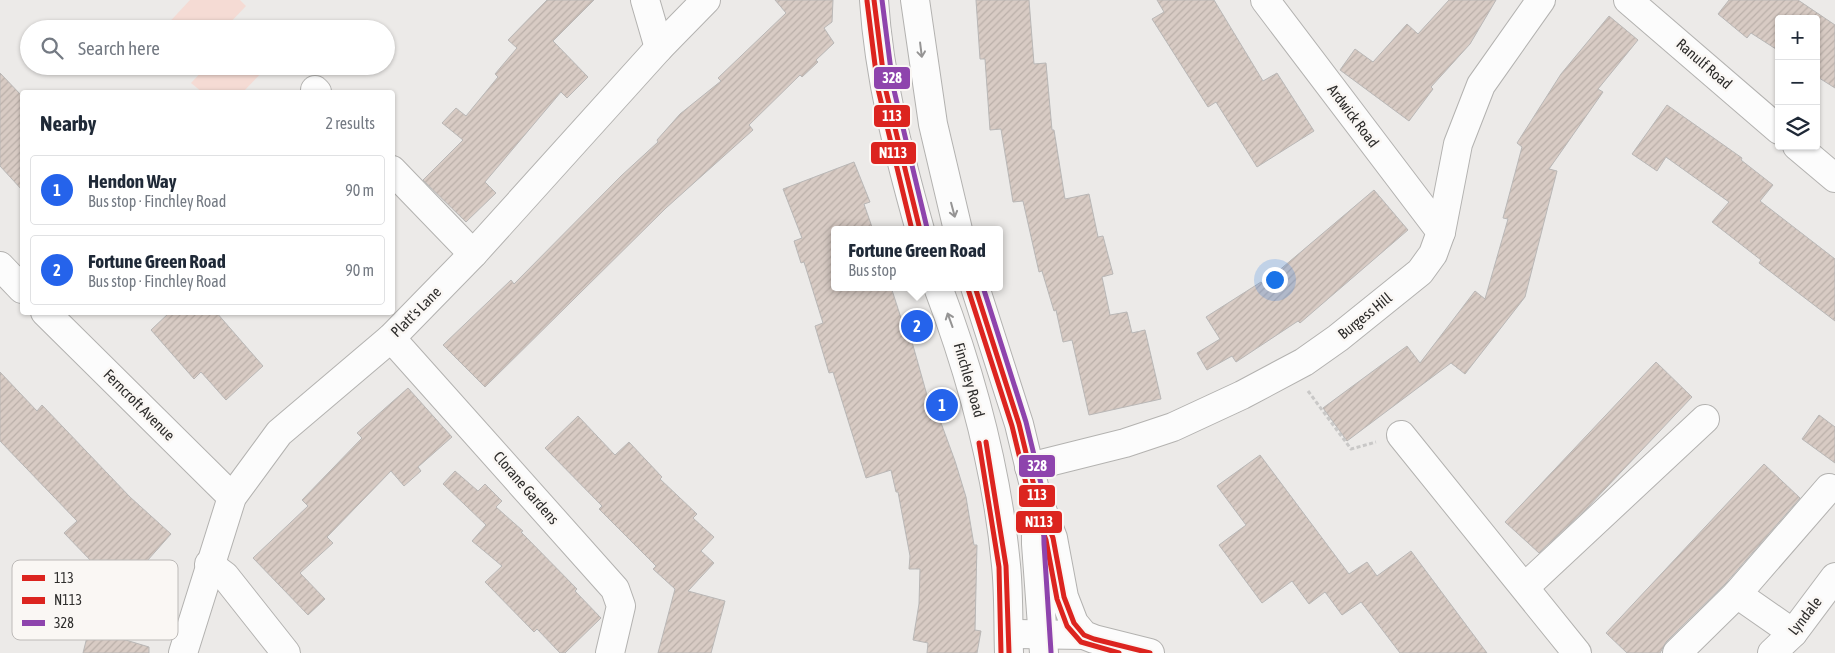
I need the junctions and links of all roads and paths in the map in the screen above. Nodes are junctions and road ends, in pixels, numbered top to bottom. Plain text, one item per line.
1 (646, 0) edge
2 (706, 0) edge
3 (874, 0) edge
4 (915, 0) edge
5 (1265, 0) edge
6 (1541, 0) edge
7 (1628, 0) edge
8 (659, 48) junction
9 (1775, 127) edge
10 (1803, 150) edge
11 (395, 173) edge
12 (1835, 178) edge
13 (919, 226) edge
14 (957, 226) edge
15 (1441, 232) junction
16 (473, 254) junction
17 (0, 266) edge
18 (20, 287) edge
19 (939, 291) edge
20 (976, 291) edge
21 (48, 315) edge
22 (391, 338) junction
23 (1291, 369) junction
24 (1705, 419) dead end
25 (1401, 435) dead end
26 (1351, 449) dead end
27 (1029, 467) junction
28 (1829, 488) dead end
29 (1036, 494) junction
30 (232, 497) junction
31 (209, 564) junction
32 (1835, 577) edge
33 (1525, 587) junction
34 (1737, 594) junction
35 (1793, 633) junction
36 (1084, 635) junction
37 (1009, 643) edge
38 (1043, 643) edge
39 (183, 653) edge
40 (286, 653) edge
41 (610, 653) edge
42 (1150, 653) edge
43 (1577, 653) edge
44 (1677, 653) edge
45 (1772, 653) edge

1 - 8 main road
2 - 8 main road, Platt's Lane
3 - 13 main road
4 -> 14 main road
5 - 15 main road, Ardwick Road
6 - 15 main road, Burgess Hill
7 - 9 main road, Ranulf Road
8 - 16 main road, Platt's Lane
10 - 12 main road
11 - 16 main road
15 - 23 main road, Burgess Hill
16 - 22 main road, Platt's Lane
17 - 18 main road
37 -> 19 main road, Finchley Road
20 - 27 main road
21 - 30 main road, Ferncroft Avenue
22 - 30 main road, Platt's Lane
22 - 41 main road, Clorane Gardens
23 - 26 path
23 - 27 main road, Burgess Hill
24 - 33 main road
25 - 33 main road
27 - 29 main road
28 - 34 main road
29 - 36 main road
29 - 38 main road
30 - 31 main road, Platt's Lane
31 - 39 main road, Platt's Lane
31 - 40 main road
32 - 35 main road, Lyndale
33 - 43 main road
34 - 35 main road
34 - 44 main road
35 - 45 main road, Lyndale
36 - 38 main road
36 - 42 main road
37 - 38 main road

